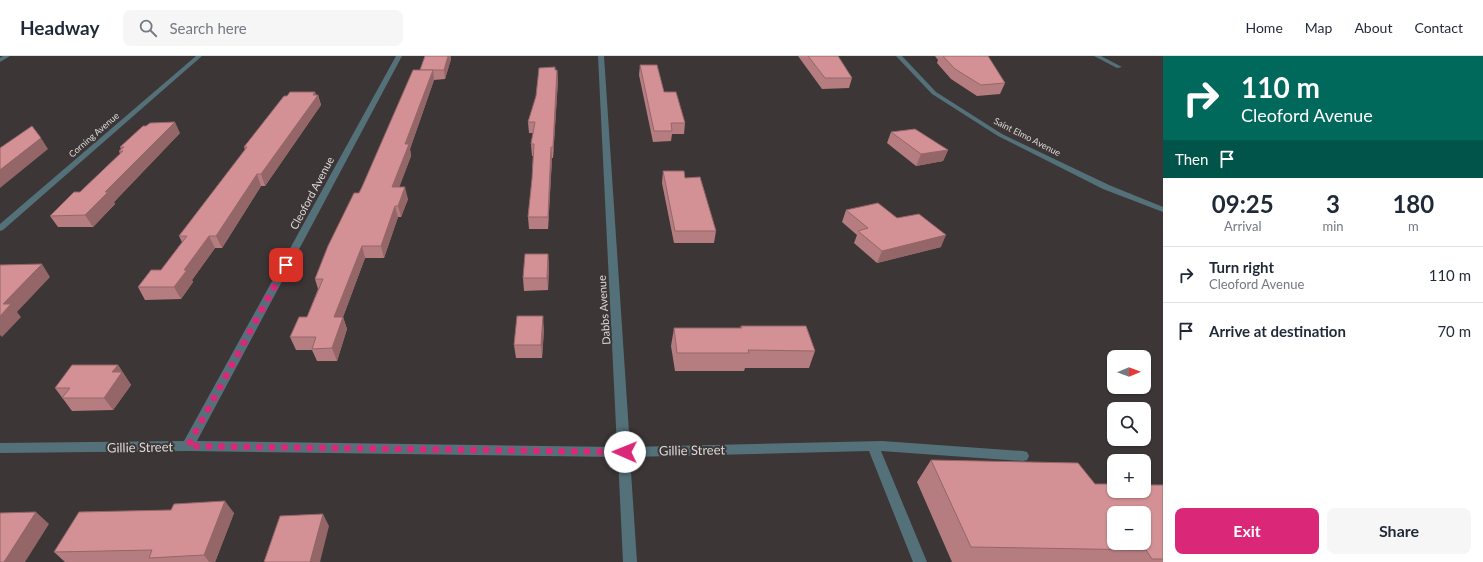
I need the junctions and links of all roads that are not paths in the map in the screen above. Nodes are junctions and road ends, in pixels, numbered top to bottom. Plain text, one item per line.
1 (7, 56) edge
2 (199, 56) edge
3 (399, 56) edge
4 (601, 56) edge
5 (899, 56) edge
6 (1097, 56) edge
7 (0, 60) edge
8 (1119, 67) dead end
9 (1163, 210) edge
10 (0, 228) edge
11 (188, 446) junction
12 (873, 446) junction
13 (0, 448) edge
14 (625, 452) junction
15 (1023, 456) dead end
16 (630, 562) edge
17 (920, 562) edge

1 - 7 street
2 - 10 street, Corning Avenue
3 - 11 street, Cleoford Avenue
4 - 14 street, Dabbs Avenue
5 - 9 street, Saint Elmo Avenue
6 - 8 street
11 - 13 street, Gillie Street
11 - 14 street, Gillie Street
12 - 14 street, Gillie Street
12 - 15 street, Gillie Street
12 - 17 street
14 - 16 street, Dabbs Avenue

